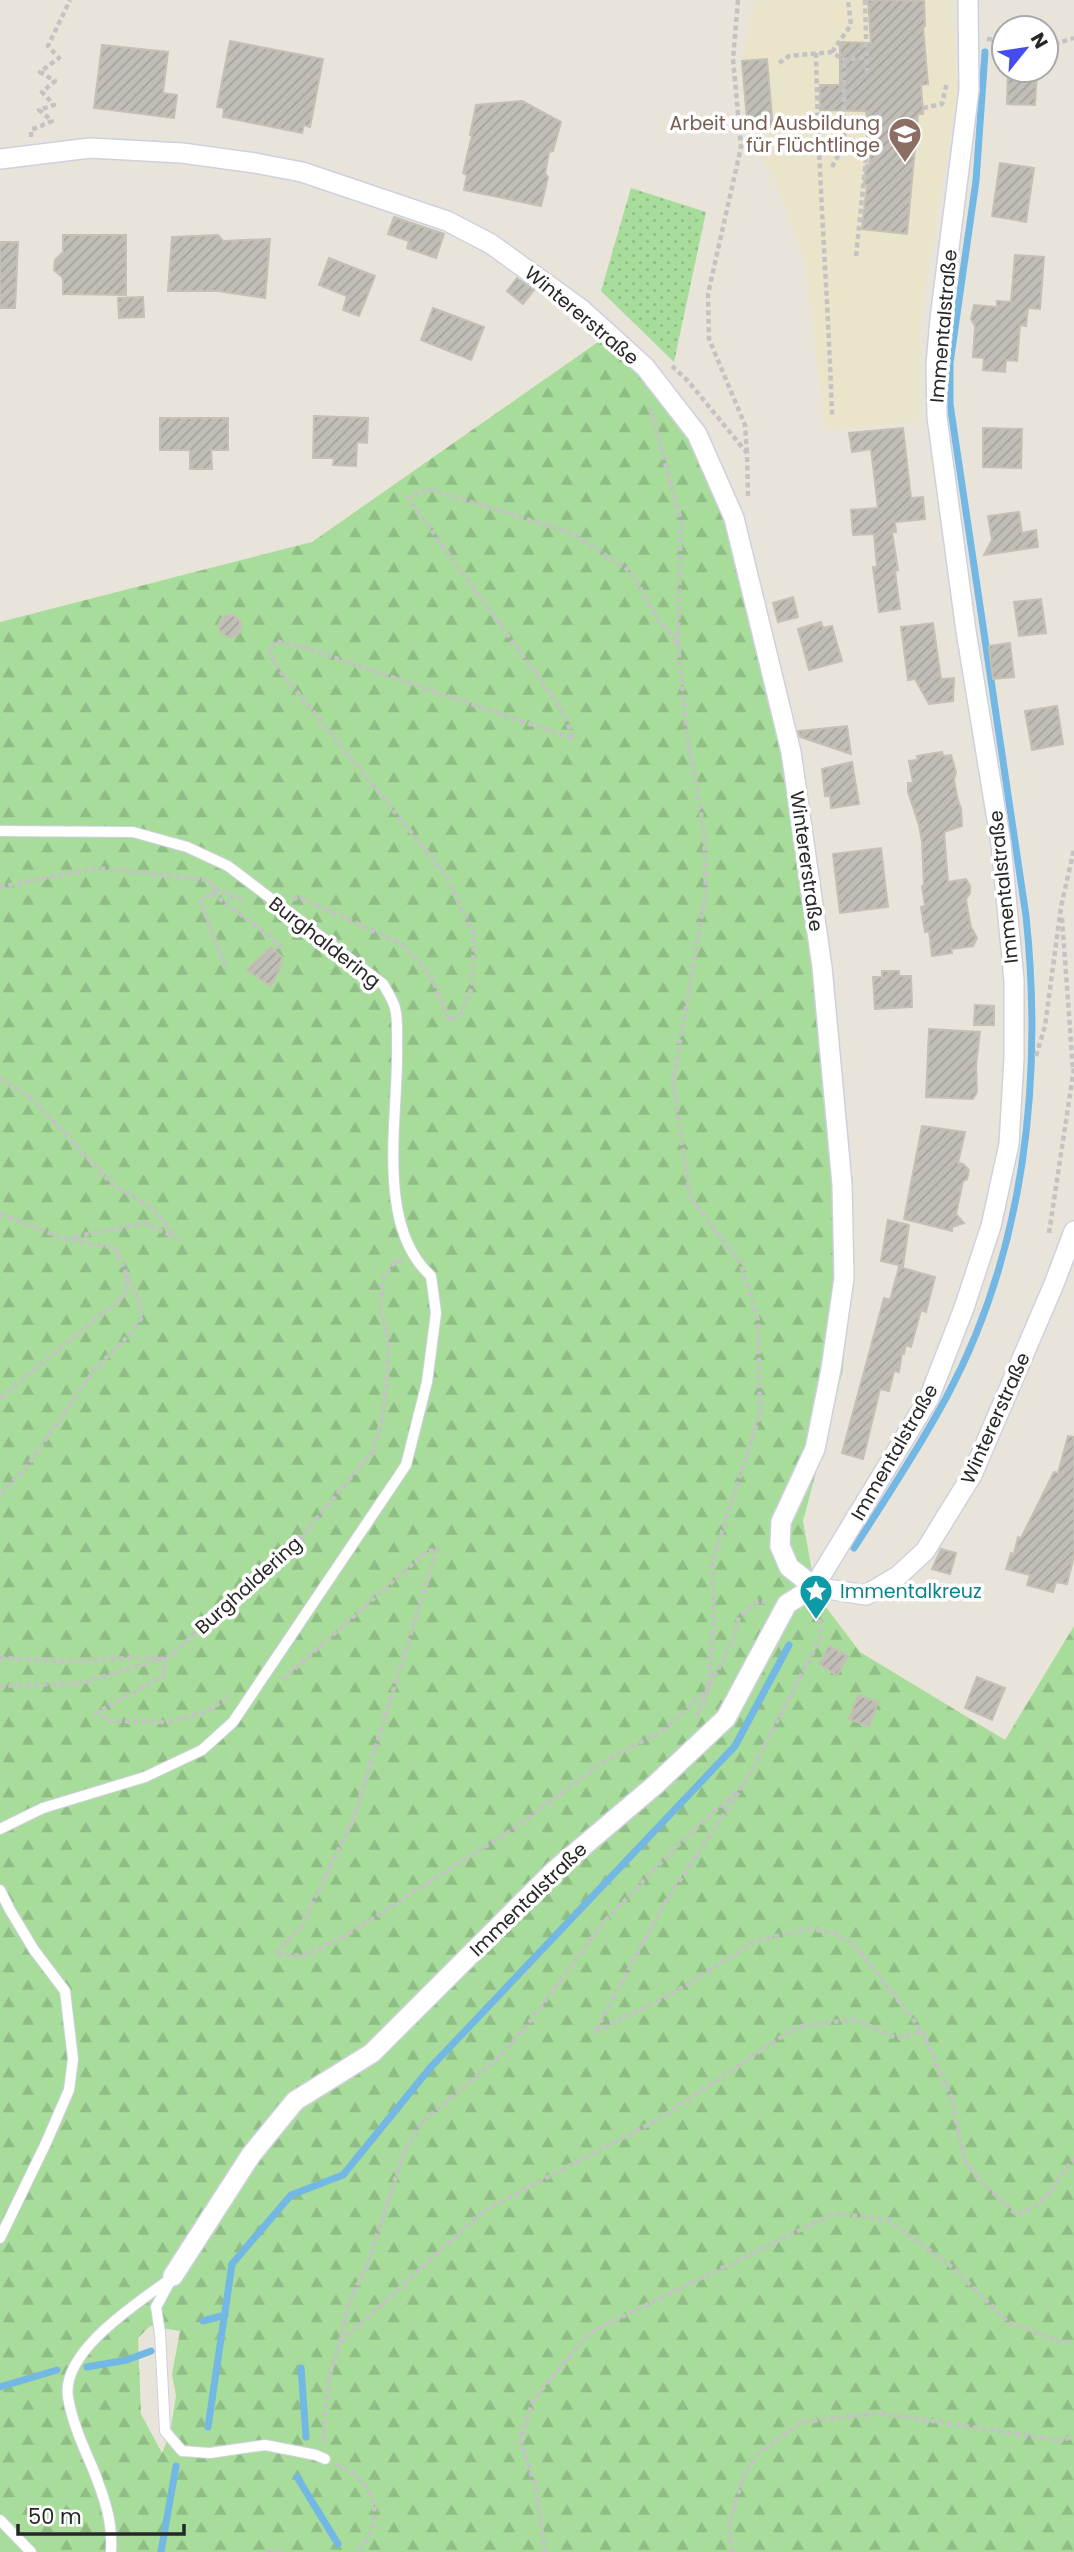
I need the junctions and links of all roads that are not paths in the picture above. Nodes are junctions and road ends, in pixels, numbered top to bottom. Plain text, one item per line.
1 (968, 0) edge
2 (0, 159) edge
3 (0, 831) edge
4 (1074, 1231) edge
5 (814, 1587) junction
6 (0, 1829) edge
7 (0, 1890) edge
8 (0, 2238) edge
9 (173, 2276) junction
10 (325, 2459) road end
11 (0, 2520) edge
12 (31, 2552) edge
13 (111, 2552) edge

1 - 5 street, Immentalstraße
2 - 5 street, Wintererstraße
3 - 6 lane, Burghaldering
4 - 5 street, Wintererstraße
5 - 9 street, Immentalstraße
7 - 8 lane
9 - 10 lane
9 - 13 lane, Immentalstraße
11 - 12 lane

